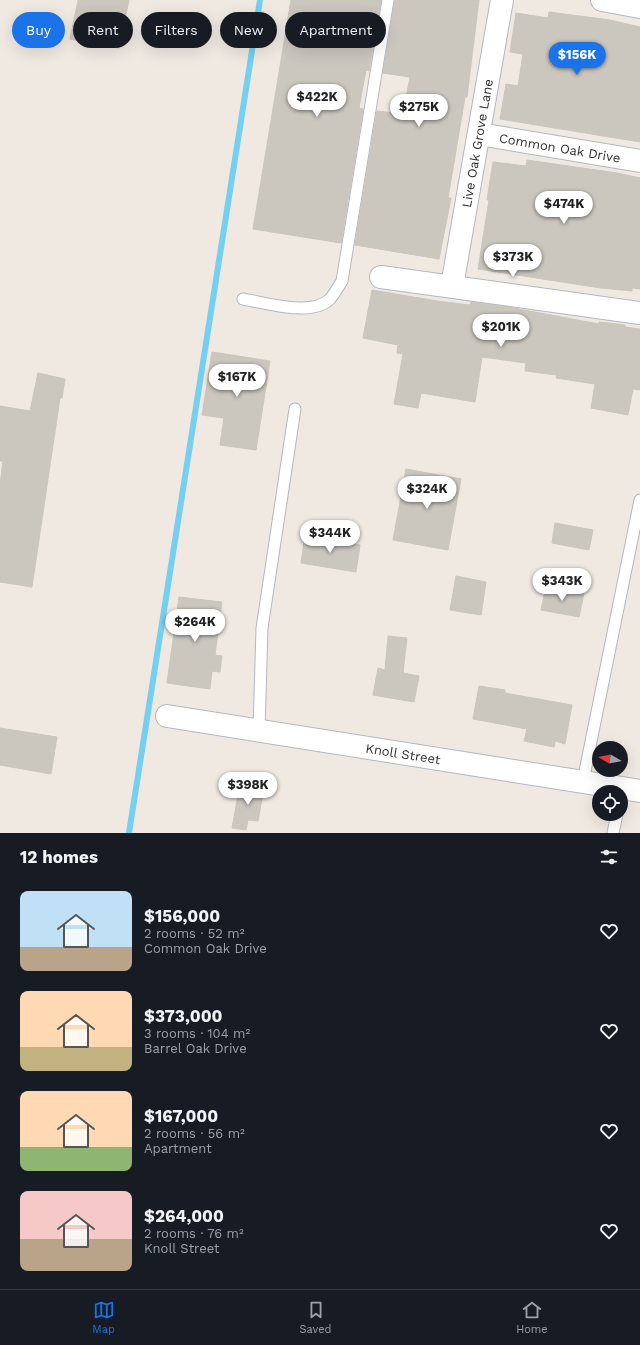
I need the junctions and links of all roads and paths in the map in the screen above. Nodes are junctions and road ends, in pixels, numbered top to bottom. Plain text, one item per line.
1 (388, 0) edge
2 (502, 0) edge
3 (602, 0) edge
4 (640, 7) edge
5 (479, 134) junction
6 (640, 161) edge
7 (381, 277) dead end
8 (452, 286) junction
9 (243, 299) dead end
10 (640, 313) edge
11 (295, 409) dead end
12 (640, 500) edge
13 (167, 716) dead end
14 (259, 730) junction
15 (583, 781) junction
16 (599, 785) edge
17 (616, 821) edge
18 (613, 833) edge

1 - 9 lane
2 - 5 street, Live Oak Grove Lane
3 - 4 street
5 - 6 street, Common Oak Drive
5 - 8 street, Live Oak Grove Lane
7 - 8 street
8 - 10 street
11 - 14 lane
12 - 15 lane
13 - 14 street, Knoll Street
14 - 15 street, Knoll Street
15 - 16 street, Knoll Street
17 - 18 lane

